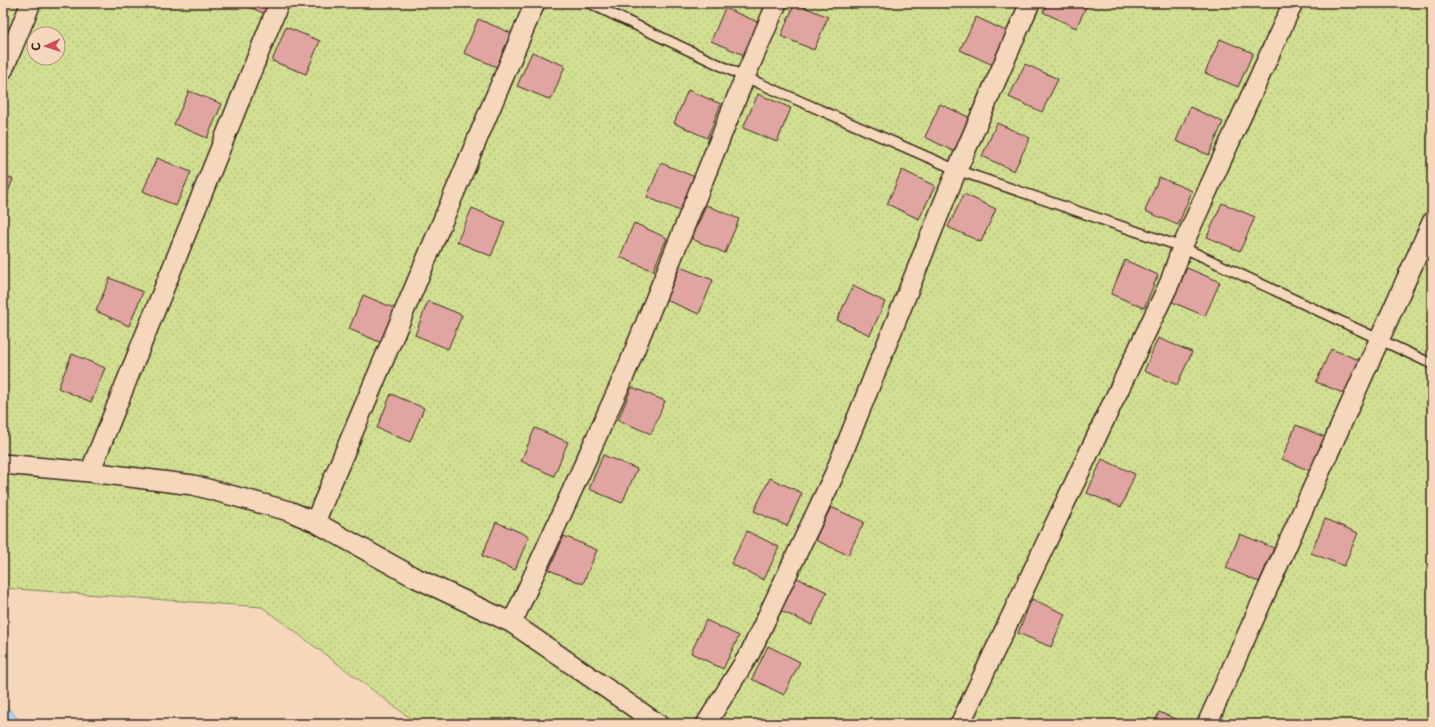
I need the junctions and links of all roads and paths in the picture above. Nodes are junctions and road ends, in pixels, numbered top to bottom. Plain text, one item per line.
1 (31, 3) edge
2 (279, 3) edge
3 (535, 3) edge
4 (589, 3) edge
5 (777, 3) edge
6 (1030, 3) edge
7 (1293, 3) edge
8 (3, 70) edge
9 (745, 77) junction
10 (957, 170) junction
11 (1432, 222) edge
12 (1182, 247) junction
13 (1379, 339) junction
14 (1432, 364) edge
15 (3, 464) edge
16 (90, 472) junction
17 (314, 522) junction
18 (512, 623) junction
19 (658, 724) edge
20 (706, 724) edge
21 (960, 724) edge
22 (1207, 724) edge

1 - 8 street
2 - 16 street
3 - 17 street
4 - 9 lane
5 - 9 street
6 - 10 street
7 - 12 street
9 - 10 lane
9 - 18 street
10 - 12 lane
10 - 20 street
11 - 13 street
12 - 13 lane
12 - 21 street
13 - 14 lane
13 - 22 street
15 - 16 street
16 - 17 street
17 - 18 street
18 - 19 street

